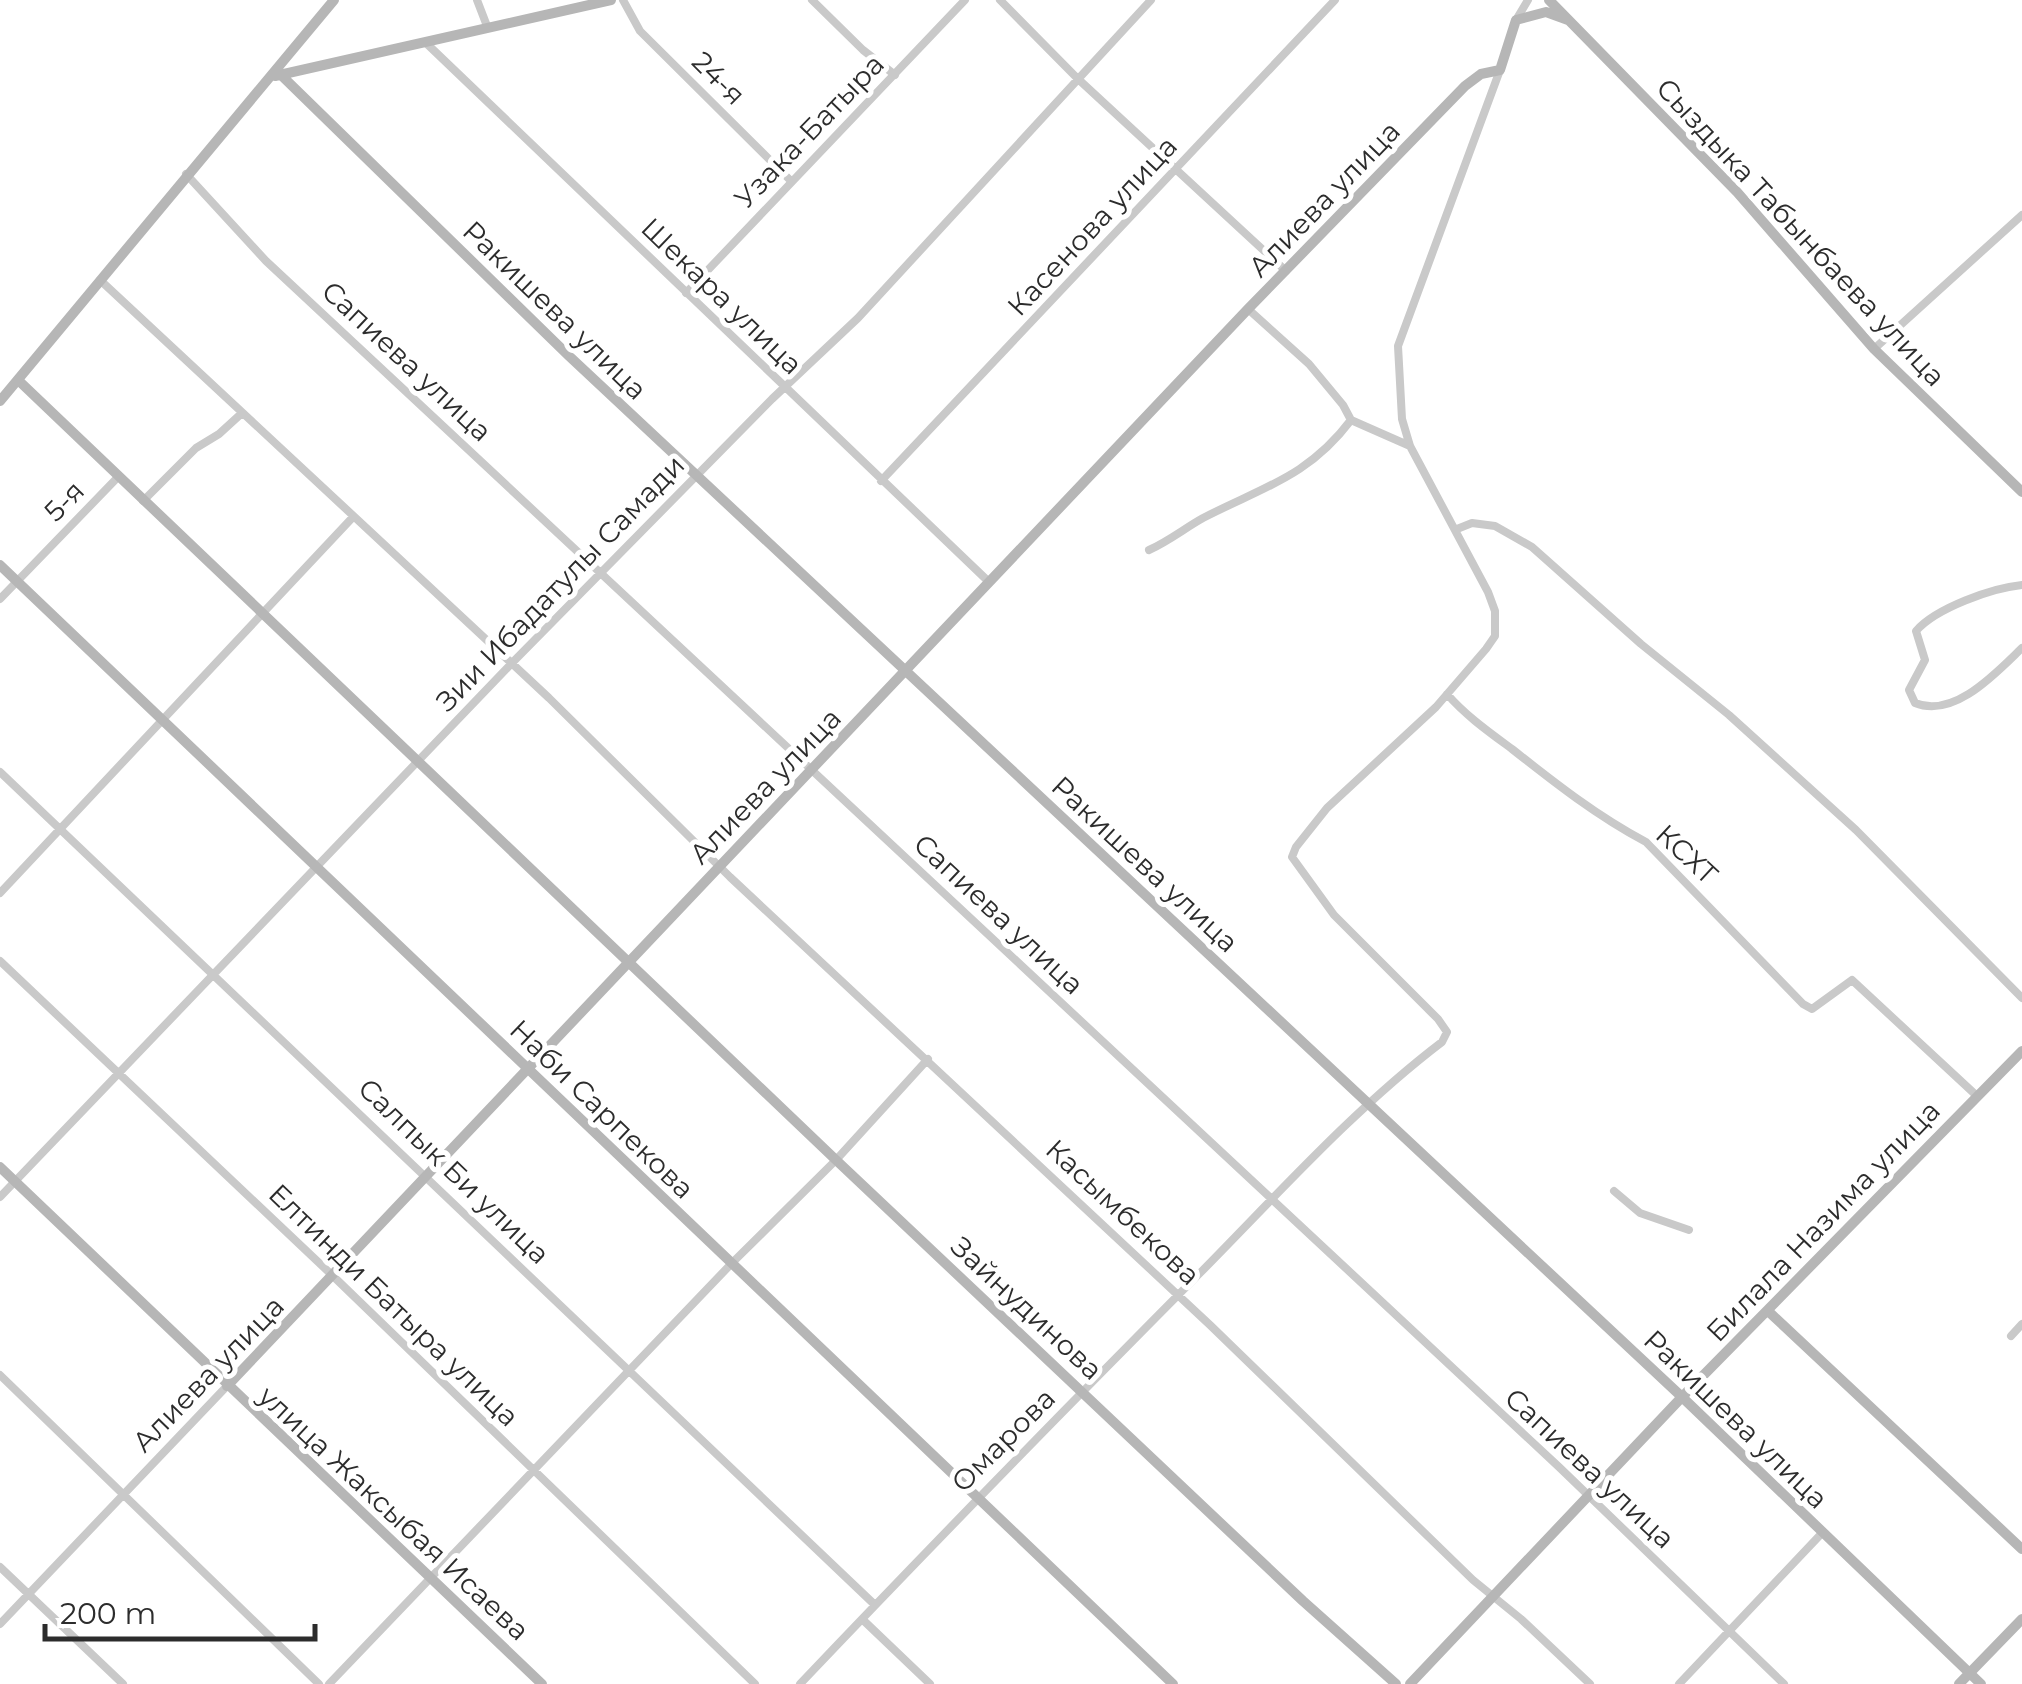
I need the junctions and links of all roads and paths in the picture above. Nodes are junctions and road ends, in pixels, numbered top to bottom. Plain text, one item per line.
1 (334, 0) edge
2 (478, 0) edge
3 (610, 0) edge
4 (623, 0) edge
5 (812, 0) edge
6 (965, 0) edge
7 (1000, 0) edge
8 (1151, 0) edge
9 (1335, 0) edge
10 (1518, 0) edge
11 (1528, 0) edge
12 (1549, 0) edge
13 (1516, 20) junction
14 (1568, 20) junction
15 (487, 26) junction
16 (425, 42) junction
17 (1500, 70) junction
18 (276, 75) junction
19 (894, 75) junction
20 (1077, 78) junction
21 (1177, 169) junction
22 (186, 174) junction
23 (792, 181) junction
24 (2022, 215) edge
25 (1286, 271) junction
26 (100, 280) junction
27 (686, 293) junction
28 (1248, 310) junction
29 (1874, 349) junction
30 (18, 380) junction
31 (784, 387) junction
32 (0, 401) edge
33 (242, 413) junction
34 (1351, 420) junction
35 (1410, 446) junction
36 (698, 476) junction
37 (118, 477) junction
38 (881, 481) junction
39 (2019, 484) edge
40 (143, 500) junction
41 (353, 517) junction
42 (1457, 529) junction
43 (1150, 550) dead end
44 (0, 565) edge
45 (600, 572) junction
46 (17, 582) junction
47 (989, 582) junction
48 (2022, 585) edge
49 (0, 599) edge
50 (262, 615) junction
51 (2022, 648) edge
52 (510, 664) junction
53 (906, 672) junction
54 (1446, 694) junction
55 (162, 720) junction
56 (418, 761) junction
57 (810, 770) junction
58 (0, 772) edge
59 (61, 830) junction
60 (720, 865) junction
61 (316, 866) junction
62 (0, 893) edge
63 (0, 961) edge
64 (628, 963) junction
65 (212, 974) junction
66 (2022, 998) edge
67 (2022, 1051) edge
68 (928, 1060) junction
69 (528, 1070) junction
70 (118, 1074) junction
71 (1976, 1096) junction
72 (1369, 1103) junction
73 (836, 1160) junction
74 (0, 1167) edge
75 (426, 1176) junction
76 (15, 1182) junction
77 (1614, 1191) dead end
78 (0, 1197) edge
79 (1271, 1200) junction
80 (1689, 1230) dead end
81 (732, 1263) junction
82 (333, 1276) junction
83 (1178, 1295) junction
84 (1768, 1311) junction
85 (2022, 1324) edge
86 (2011, 1336) dead end
87 (631, 1371) junction
88 (0, 1375) edge
89 (226, 1386) junction
90 (1083, 1392) junction
91 (1682, 1397) junction
92 (535, 1471) junction
93 (124, 1493) junction
94 (1590, 1496) junction
95 (978, 1497) junction
96 (1823, 1532) junction
97 (2022, 1549) edge
98 (0, 1567) edge
99 (431, 1578) junction
100 (30, 1595) junction
101 (1492, 1595) junction
102 (875, 1605) junction
103 (862, 1619) junction
104 (2022, 1619) edge
105 (0, 1624) edge
106 (1729, 1630) junction
107 (1970, 1673) junction
108 (123, 1684) edge
109 (319, 1684) edge
110 (329, 1684) edge
111 (542, 1684) edge
112 (755, 1684) edge
113 (800, 1684) edge
114 (930, 1684) edge
115 (1173, 1684) edge
116 (1396, 1684) edge
117 (1410, 1684) edge
118 (1590, 1684) edge
119 (1679, 1684) edge
120 (1784, 1684) edge
121 (1959, 1684) edge
122 (1981, 1684) edge

1 - 18 street
2 - 15 street
3 - 15 street
4 - 23 street, 24-я
5 - 19 street
6 - 19 street, Узака-Батыра
7 - 20 street
8 - 20 street, Зии Ибадатулы Самади
9 - 21 street, Касенова улица
10 - 13 street
11 - 13 street
12 - 14 street, Сыздыка Табынбаева улица
13 - 14 street
13 - 17 street
14 - 29 street, Сыздыка Табынбаева улица
15 - 16 street
16 - 18 street
16 - 27 street, Шекара улица
17 - 25 street, Алиева улица
17 - 35 street
18 - 22 street
18 - 36 street, Ракишева улица
19 - 23 street, Узака-Батыра
20 - 21 street
20 - 31 street, Зии Ибадатулы Самади
21 - 25 street
21 - 38 street, Касенова улица
22 - 26 street
22 - 45 street, Сапиева улица
23 - 27 street, Узака-Батыра
24 - 29 street
25 - 28 street, Алиева улица
26 - 30 street
26 - 33 street, Касымбекова
27 - 31 street, Шекара улица
28 - 34 street
28 - 47 street, Алиева улица
29 - 39 street, Сыздыка Табынбаева улица
30 - 32 street
30 - 37 street, Зайнудинова
31 - 36 street, Зии Ибадатулы Самади
31 - 38 street, Шекара улица
33 - 40 street
33 - 41 street, Касымбекова
34 - 35 street
34 - 43 street
35 - 42 street
36 - 45 street, Зии Ибадатулы Самади
36 - 53 street, Ракишева улица
37 - 40 street, Зайнудинова
37 - 46 street, 5-я
38 - 47 street, Шекара улица
40 - 50 street, Зайнудинова
41 - 50 street
41 - 52 street, Касымбекова
42 - 54 street
42 - 66 street
44 - 46 street, Наби Сарпекова
45 - 52 street, Зии Ибадатулы Самади
45 - 57 street, Сапиева улица
46 - 49 street, 5-я
46 - 55 street, Наби Сарпекова
47 - 53 street, Алиева улица
48 - 51 street
50 - 55 street
50 - 56 street, Зайнудинова
52 - 56 street, Зии Ибадатулы Самади
52 - 60 street, Касымбекова
53 - 57 street, Алиева улица
53 - 72 street, Ракишева улица
54 - 71 street, КСХТ
54 - 72 street, Омарова
55 - 59 street
55 - 61 street, Наби Сарпекова
56 - 61 street, Зии Ибадатулы Самади
56 - 64 street, Зайнудинова
57 - 60 street, Алиева улица
57 - 79 street, Сапиева улица
58 - 59 street, Салпык Би улица
59 - 62 street
59 - 65 street, Салпык Би улица
60 - 64 street, Алиева улица
60 - 68 street, Касымбекова
61 - 65 street, Зии Ибадатулы Самади
61 - 69 street, Наби Сарпекова
63 - 70 street, Елтинди Батыра улица
64 - 69 street, Алиева улица
64 - 73 street, Зайнудинова
65 - 70 street, Зии Ибадатулы Самади
65 - 75 street, Салпык Би улица
67 - 71 street, Билала Назима улица
68 - 73 street
68 - 83 street, Касымбекова
69 - 75 street, Алиева улица
69 - 81 street, Наби Сарпекова
70 - 76 street, Зии Ибадатулы Самади
70 - 82 street, Елтинди Батыра улица
71 - 84 street, Билала Назима улица
72 - 79 street, Омарова
72 - 91 street, Ракишева улица
73 - 81 street
73 - 90 street, Зайнудинова
74 - 76 street, улица Жаксыбая Исаева
75 - 82 street, Алиева улица
75 - 87 street, Салпык Би улица
76 - 78 street, Зии Ибадатулы Самади
76 - 89 street, улица Жаксыбая Исаева
77 - 80 street
79 - 83 street, Омарова
79 - 94 street, Сапиева улица
81 - 87 street
81 - 95 street, Наби Сарпекова
82 - 89 street, Алиева улица
82 - 92 street, Елтинди Батыра улица
83 - 90 street, Омарова
83 - 101 street, Касымбекова
84 - 91 street, Билала Назима улица
84 - 97 street
85 - 86 street
87 - 92 street
87 - 102 street, Салпык Би улица
88 - 93 street
89 - 93 street, Алиева улица
89 - 99 street, улица Жаксыбая Исаева
90 - 95 street, Омарова
90 - 116 street, Зайнудинова
91 - 94 street, Билала Назима улица
91 - 96 street, Ракишева улица
92 - 99 street
92 - 112 street, Елтинди Батыра улица
93 - 100 street, Алиева улица
93 - 109 street
94 - 101 street, Билала Назима улица
94 - 106 street, Сапиева улица
95 - 102 street, Омарова
95 - 115 street, Наби Сарпекова
96 - 106 street
96 - 107 street, Ракишева улица
98 - 100 street
99 - 110 street
99 - 111 street, улица Жаксыбая Исаева
100 - 105 street, Алиева улица
100 - 108 street
101 - 117 street, Билала Назима улица
101 - 118 street, Касымбекова
102 - 103 street, Омарова
103 - 113 street, Омарова
103 - 114 street
104 - 107 street
106 - 119 street
106 - 120 street, Сапиева улица
107 - 121 street
107 - 122 street, Ракишева улица

